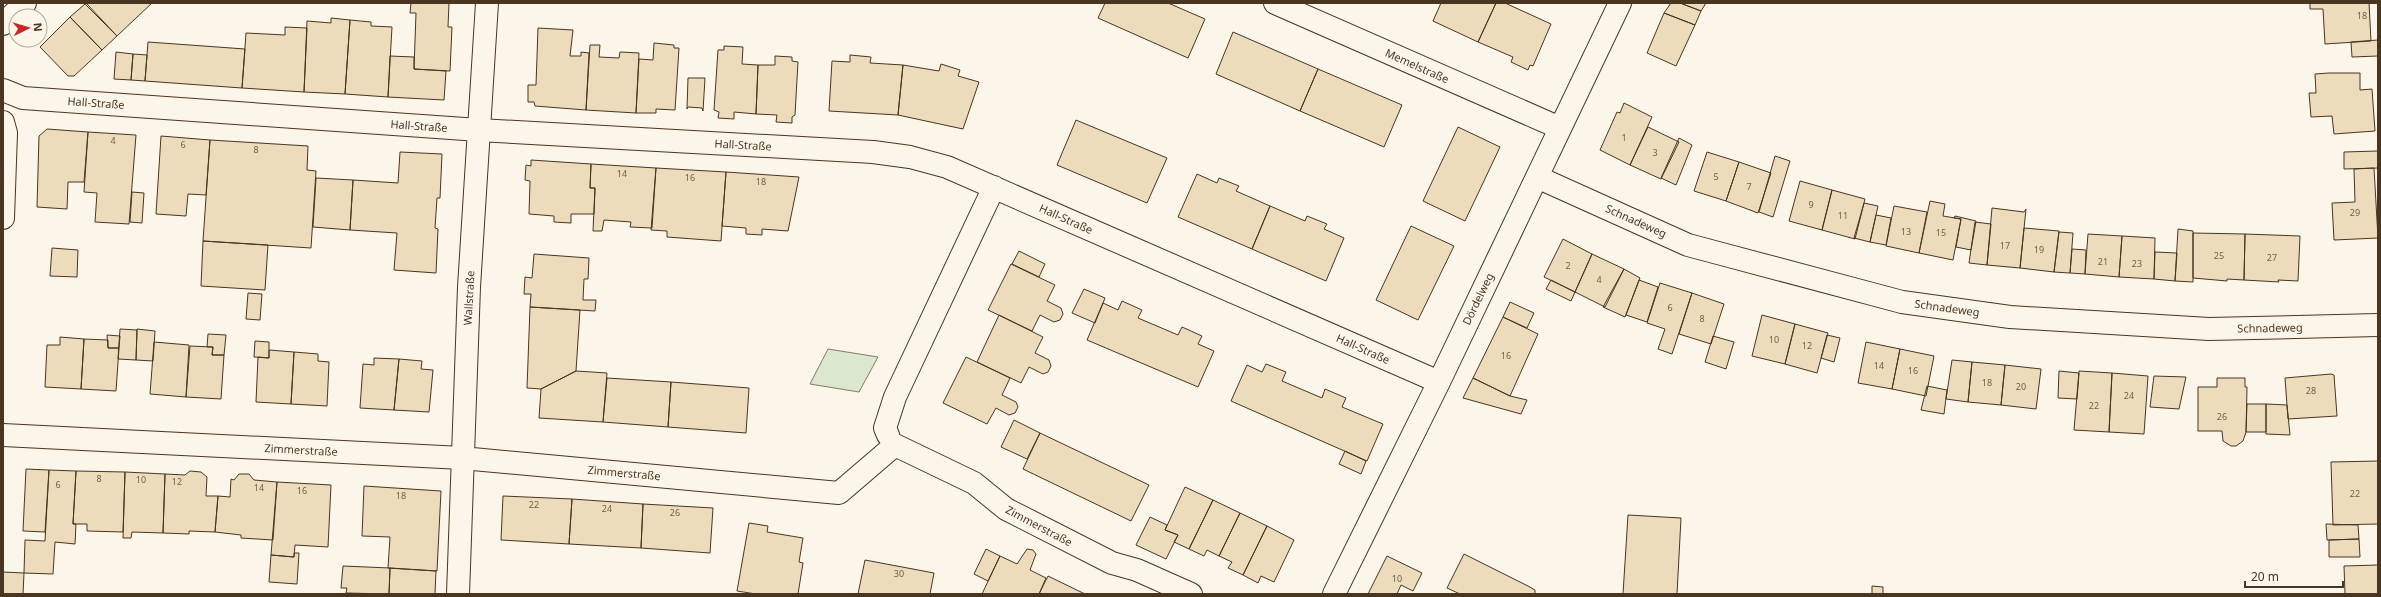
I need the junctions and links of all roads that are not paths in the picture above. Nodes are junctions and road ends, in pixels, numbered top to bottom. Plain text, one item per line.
1 (25, 3) edge
2 (487, 3) edge
3 (1275, 3) edge
4 (1620, 3) edge
5 (3, 24) edge
6 (3, 90) edge
7 (3, 122) edge
8 (1560, 128) junction
9 (479, 130) junction
10 (1537, 177) junction
11 (994, 187) junction
12 (3, 218) edge
13 (2378, 325) edge
14 (1439, 382) junction
15 (3, 435) edge
16 (888, 435) dead end
17 (462, 458) junction
18 (458, 594) edge
19 (1191, 594) edge
20 (1334, 594) edge

1 - 5 street
2 - 9 street, Wallstraße
3 - 8 street, Memelstraße
4 - 8 street, Dördelweg
6 - 9 street, Hall-Straße
7 - 12 street
8 - 10 street, Dördelweg
9 - 11 street, Hall-Straße
9 - 17 street, Wallstraße
10 - 13 street, Schnadeweg
10 - 14 street, Dördelweg
11 - 14 street, Hall-Straße
11 - 16 street
14 - 20 street, Dördelweg
15 - 17 street, Zimmerstraße
17 - 18 street, Wallstraße
17 - 19 street, Zimmerstraße

